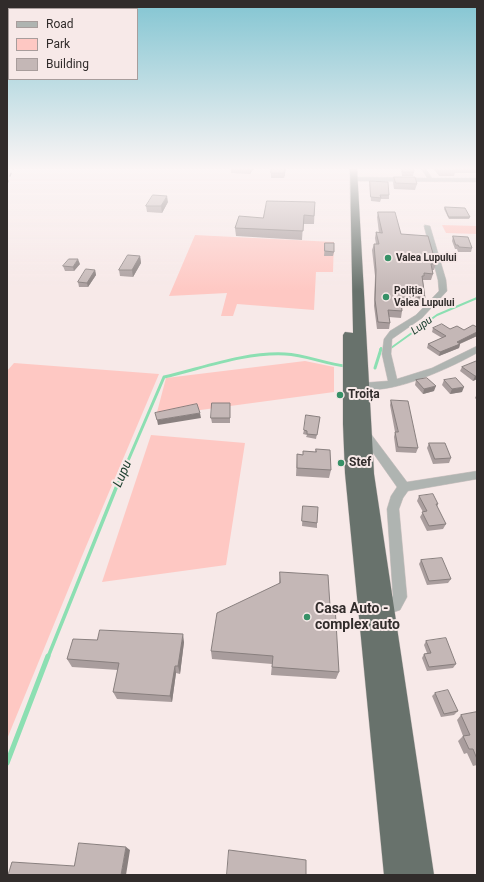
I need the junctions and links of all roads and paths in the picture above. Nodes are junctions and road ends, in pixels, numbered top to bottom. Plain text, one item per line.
1 (349, 209) edge
2 (354, 209) edge
3 (427, 226) dead end
4 (477, 349) edge
5 (357, 369) junction
6 (394, 383) junction
7 (364, 432) junction
8 (477, 475) edge
9 (404, 487) junction
10 (383, 609) junction
11 (398, 875) edge
12 (420, 875) edge

1 - 5 highway
2 - 5 highway
3 - 6 street
4 - 6 street
5 - 6 street
5 - 7 highway
5 - 11 highway
7 - 9 street
7 - 10 highway
8 - 9 street
9 - 10 street
10 - 12 highway

